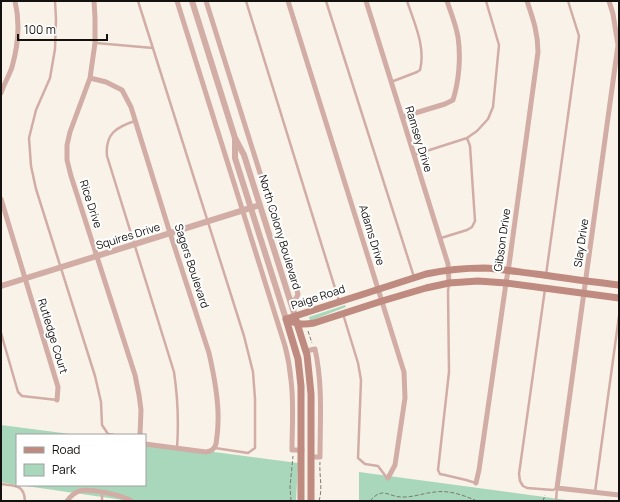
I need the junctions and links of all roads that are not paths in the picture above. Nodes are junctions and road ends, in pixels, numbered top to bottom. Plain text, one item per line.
1 (15, 1) edge
2 (55, 1) edge
3 (94, 1) edge
4 (138, 1) edge
5 (177, 1) edge
6 (192, 1) edge
7 (206, 1) edge
8 (246, 1) edge
9 (288, 1) edge
10 (326, 1) edge
11 (366, 1) edge
12 (407, 1) edge
13 (447, 1) edge
14 (486, 1) edge
15 (527, 1) edge
16 (568, 1) edge
17 (609, 1) edge
18 (95, 43) junction
19 (153, 48) junction
20 (90, 78) junction
21 (391, 82) junction
22 (1, 93) edge
23 (402, 118) junction
24 (136, 120) junction
25 (234, 138) junction
26 (467, 138) junction
27 (414, 155) junction
28 (1, 199) edge
29 (269, 202) junction
30 (260, 205) junction
31 (251, 208) junction
32 (242, 211) junction
33 (208, 222) junction
34 (170, 233) junction
35 (440, 239) junction
36 (134, 244) junction
37 (97, 256) junction
38 (61, 267) junction
39 (449, 270) junction
40 (508, 270) junction
41 (546, 276) junction
42 (414, 278) junction
43 (24, 279) junction
44 (585, 282) junction
45 (449, 283) junction
46 (506, 283) junction
47 (619, 285) edge
48 (1, 286) edge
49 (545, 288) junction
50 (378, 290) junction
51 (584, 294) junction
52 (619, 298) edge
53 (290, 301) junction
54 (382, 301) junction
55 (340, 302) junction
56 (343, 314) junction
57 (619, 316) edge
58 (286, 319) junction
59 (296, 320) junction
60 (314, 324) junction
61 (1, 333) edge
62 (303, 341) junction
63 (306, 351) junction
64 (57, 400) joint
65 (108, 434) edge
66 (140, 434) edge
67 (146, 444) edge
68 (177, 448) junction
69 (215, 448) junction
70 (302, 450) junction
71 (311, 457) junction
72 (388, 478) joint
73 (476, 483) joint
74 (1, 484) edge
75 (557, 488) junction
76 (102, 492) junction
77 (595, 492) junction
78 (619, 495) edge
79 (25, 501) edge
80 (67, 501) edge
81 (102, 501) edge
82 (131, 501) edge
83 (301, 501) edge
84 (311, 501) edge
85 (556, 501) edge

1 - 22 street
2 - 38 lane
3 - 18 street, Rice Drive
4 - 19 lane
5 - 32 street
6 - 25 street, North Colony Boulevard
7 - 29 street
8 - 55 lane
9 - 50 street, Adams Drive
10 - 42 lane
11 - 21 street, Ramsey Drive
12 - 21 lane
13 - 23 street
14 - 26 lane
15 - 40 street, Gibson Drive
16 - 41 lane
17 - 44 street, Slay Drive
18 - 19 lane
18 - 20 street, Rice Drive
19 - 33 lane
20 - 24 street, Sagers Boulevard
20 - 37 street, Rice Drive
21 - 23 street, Ramsey Drive
23 - 27 street, Ramsey Drive
24 - 34 street, Sagers Boulevard
24 - 36 lane
25 - 30 street, North Colony Boulevard
25 - 31 street, North Colony Boulevard
26 - 27 lane
26 - 35 lane
27 - 35 street, Ramsey Drive
28 - 43 street, Rutledge Court
29 - 30 street
29 - 53 street
30 - 31 street, Squires Drive
30 - 53 street, North Colony Boulevard
31 - 32 street, Squires Drive
31 - 58 street, North Colony Boulevard
32 - 33 street, Squires Drive
32 - 70 street
33 - 34 street, Squires Drive
33 - 69 lane
34 - 36 street, Squires Drive
34 - 69 street, Sagers Boulevard
35 - 39 street, Ramsey Drive
36 - 37 street, Squires Drive
36 - 68 lane
37 - 38 street, Squires Drive
37 - 66 street, Rice Drive
38 - 43 street, Squires Drive
38 - 65 lane
39 - 40 main road, Paige Road
39 - 42 main road, Paige Road
39 - 45 street, Ramsey Drive
40 - 41 main road, Paige Road
40 - 46 street, Gibson Drive
41 - 44 main road, Paige Road
42 - 50 main road, Paige Road
43 - 48 street, Squires Drive
43 - 64 street, Rutledge Court
44 - 47 main road, Paige Road
44 - 51 street, Slay Drive
45 - 46 main road, Paige Road
45 - 54 main road, Paige Road
45 - 73 lane
46 - 49 main road, Paige Road
46 - 73 street, Gibson Drive
49 - 51 main road, Paige Road
49 - 75 lane
50 - 54 street, Adams Drive
50 - 55 main road, Paige Road
51 - 52 main road, Paige Road
51 - 75 street, Slay Drive
53 - 59 street, North Colony Boulevard
54 - 56 main road, Paige Road
54 - 72 street, Adams Drive
55 - 59 main road, Paige Road
56 - 60 main road, Paige Road
56 - 72 lane
57 - 77 lane
58 - 59 main road, Paige Road
58 - 70 main road, North Colony Boulevard
59 - 60 main road, Paige Road
59 - 62 main road, North Colony Boulevard
60 - 62 main road
61 - 64 lane
62 - 63 main road, North Colony Boulevard
63 - 71 main road, North Colony Boulevard
63 - 71 street
67 - 68 street
68 - 69 street
70 - 83 main road, North Colony Boulevard
71 - 84 main road, North Colony Boulevard
74 - 79 lane
75 - 77 street
75 - 85 lane
76 - 80 street
76 - 81 lane
76 - 82 street
77 - 78 street

